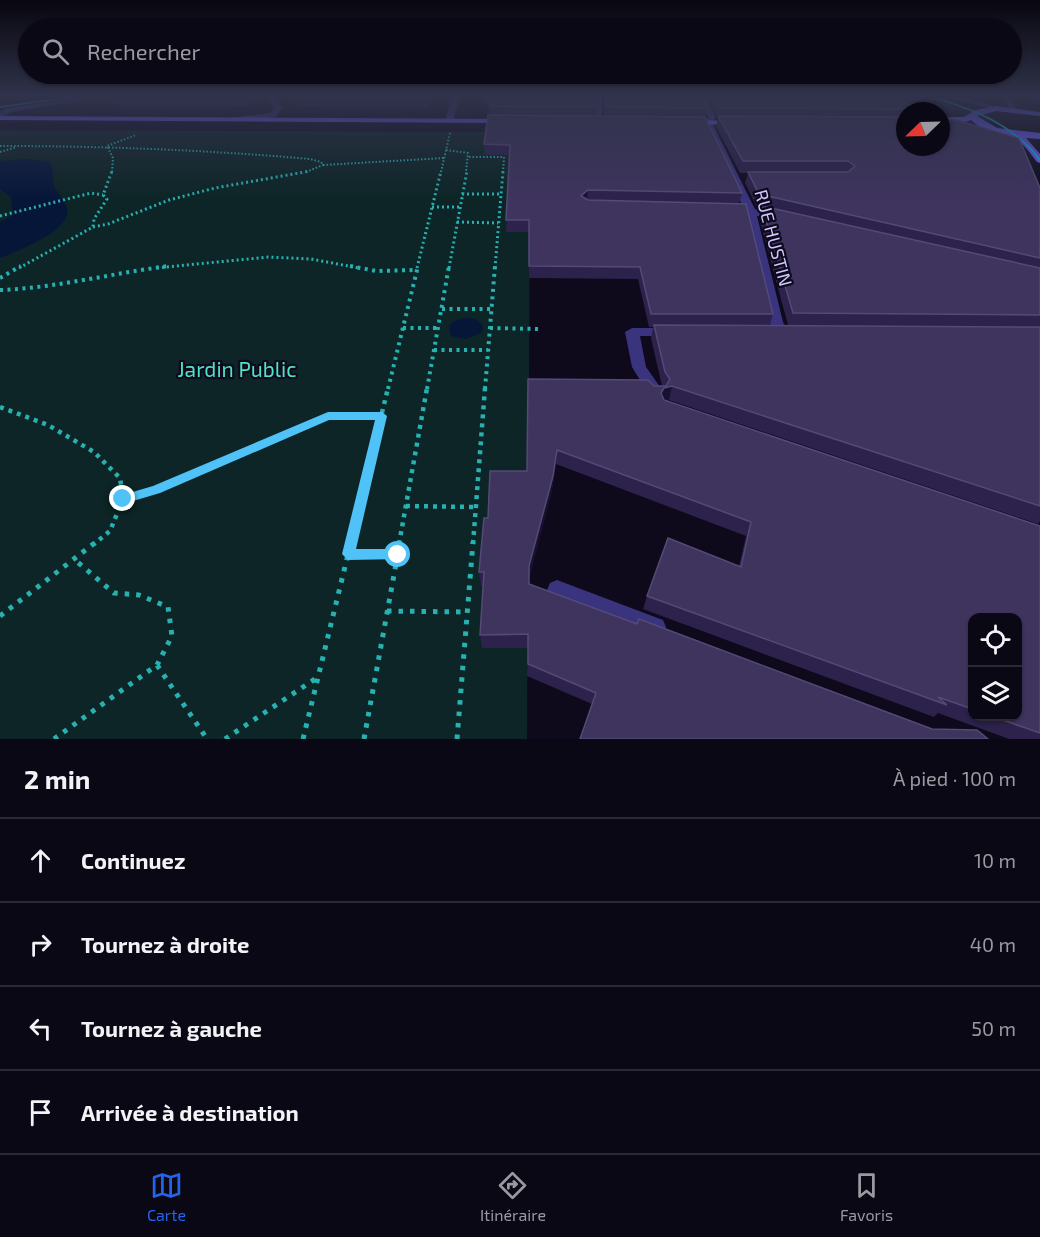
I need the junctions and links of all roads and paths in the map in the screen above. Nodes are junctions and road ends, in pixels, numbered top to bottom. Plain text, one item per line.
1 (714, 130) edge
2 (999, 130) edge
3 (451, 132) dead end
4 (1008, 133) junction
5 (137, 135) dead end
6 (1040, 136) edge
7 (0, 146) edge
8 (24, 146) junction
9 (107, 146) junction
10 (446, 150) junction
11 (0, 152) edge
12 (469, 157) junction
13 (444, 158) junction
14 (1040, 160) edge
15 (323, 165) junction
16 (462, 194) junction
17 (500, 194) junction
18 (103, 195) junction
19 (432, 207) junction
20 (460, 207) junction
21 (721, 207) edge
22 (750, 210) junction
23 (0, 216) edge
24 (796, 221) edge
25 (457, 222) junction
26 (498, 223) junction
27 (93, 227) junction
28 (417, 270) junction
29 (0, 278) edge
30 (0, 290) edge
31 (442, 309) junction
32 (491, 309) junction
33 (403, 328) junction
34 (438, 328) junction
35 (490, 328) junction
36 (538, 329) dead end
37 (683, 332) edge
38 (760, 333) edge
39 (434, 350) junction
40 (488, 350) junction
41 (657, 394) edge
42 (0, 407) edge
43 (382, 416) junction
44 (123, 499) junction
45 (406, 506) junction
46 (476, 507) junction
47 (348, 554) junction
48 (398, 555) junction
49 (75, 560) junction
50 (557, 590) dead end
51 (387, 610) junction
52 (467, 612) junction
53 (0, 616) edge
54 (678, 636) edge
55 (157, 665) junction
56 (318, 677) junction
57 (54, 739) edge
58 (207, 739) edge
59 (225, 739) edge
60 (303, 739) edge
61 (364, 739) edge
62 (457, 739) edge

1 - 22 street, RUE HUSTIN
2 - 4 main road
3 - 10 path
4 - 6 main road
4 - 14 main road
5 - 9 path
7 - 8 path
8 - 9 path
8 - 11 path
9 - 15 path
9 - 18 path
10 - 12 path
10 - 13 path
12 - 16 path
12 - 17 path
13 - 15 path
13 - 19 path
15 - 27 path
16 - 17 path
16 - 20 path
17 - 26 path
18 - 23 path
18 - 27 path
19 - 20 path
19 - 28 path
20 - 25 path
21 - 22 street
22 - 24 street
22 - 38 street, RUE HUSTIN
25 - 26 path
25 - 31 path
26 - 32 path
27 - 29 path
28 - 30 path
28 - 33 path
31 - 32 path
31 - 34 path
32 - 35 path
33 - 34 path
33 - 43 path
34 - 39 path
35 - 36 path
35 - 40 path
37 - 41 street
39 - 40 path
39 - 45 path
40 - 46 path
42 - 44 path
43 - 44 path
43 - 47 path
44 - 49 path
45 - 46 path
45 - 48 path
46 - 52 path
47 - 48 path
47 - 56 path
48 - 51 path
49 - 53 path
49 - 55 path
50 - 54 street
51 - 52 path
51 - 61 path
52 - 62 path
55 - 57 path
55 - 58 path
56 - 59 path
56 - 60 path

